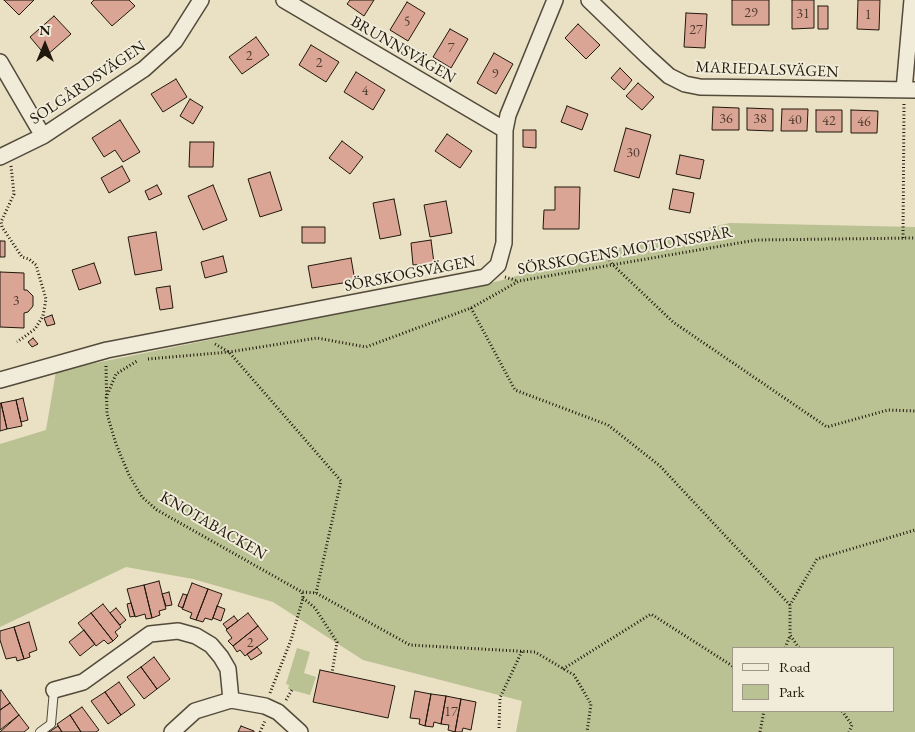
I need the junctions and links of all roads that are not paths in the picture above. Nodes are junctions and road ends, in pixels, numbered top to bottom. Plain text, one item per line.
1 (201, 0) edge
2 (284, 0) edge
3 (555, 0) edge
4 (589, 0) edge
5 (912, 0) edge
6 (0, 62) edge
7 (909, 90) edge
8 (505, 130) junction
9 (43, 136) junction
10 (3, 156) edge
11 (0, 380) edge
12 (54, 690) joint
13 (231, 700) junction
14 (40, 732) edge
15 (172, 732) edge
16 (300, 732) edge

1 - 9 street, SOLGÅRDSVÄGEN
2 - 8 street, BRUNNSVÄGEN
3 - 8 street, SÖRSKOGSVÄGEN
4 - 7 street, MARIEDALSVÄGEN
5 - 7 street
6 - 9 street
8 - 11 street, SÖRSKOGSVÄGEN
9 - 10 street, SOLGÅRDSVÄGEN
12 - 13 street
12 - 14 lane
13 - 15 street
13 - 16 street

